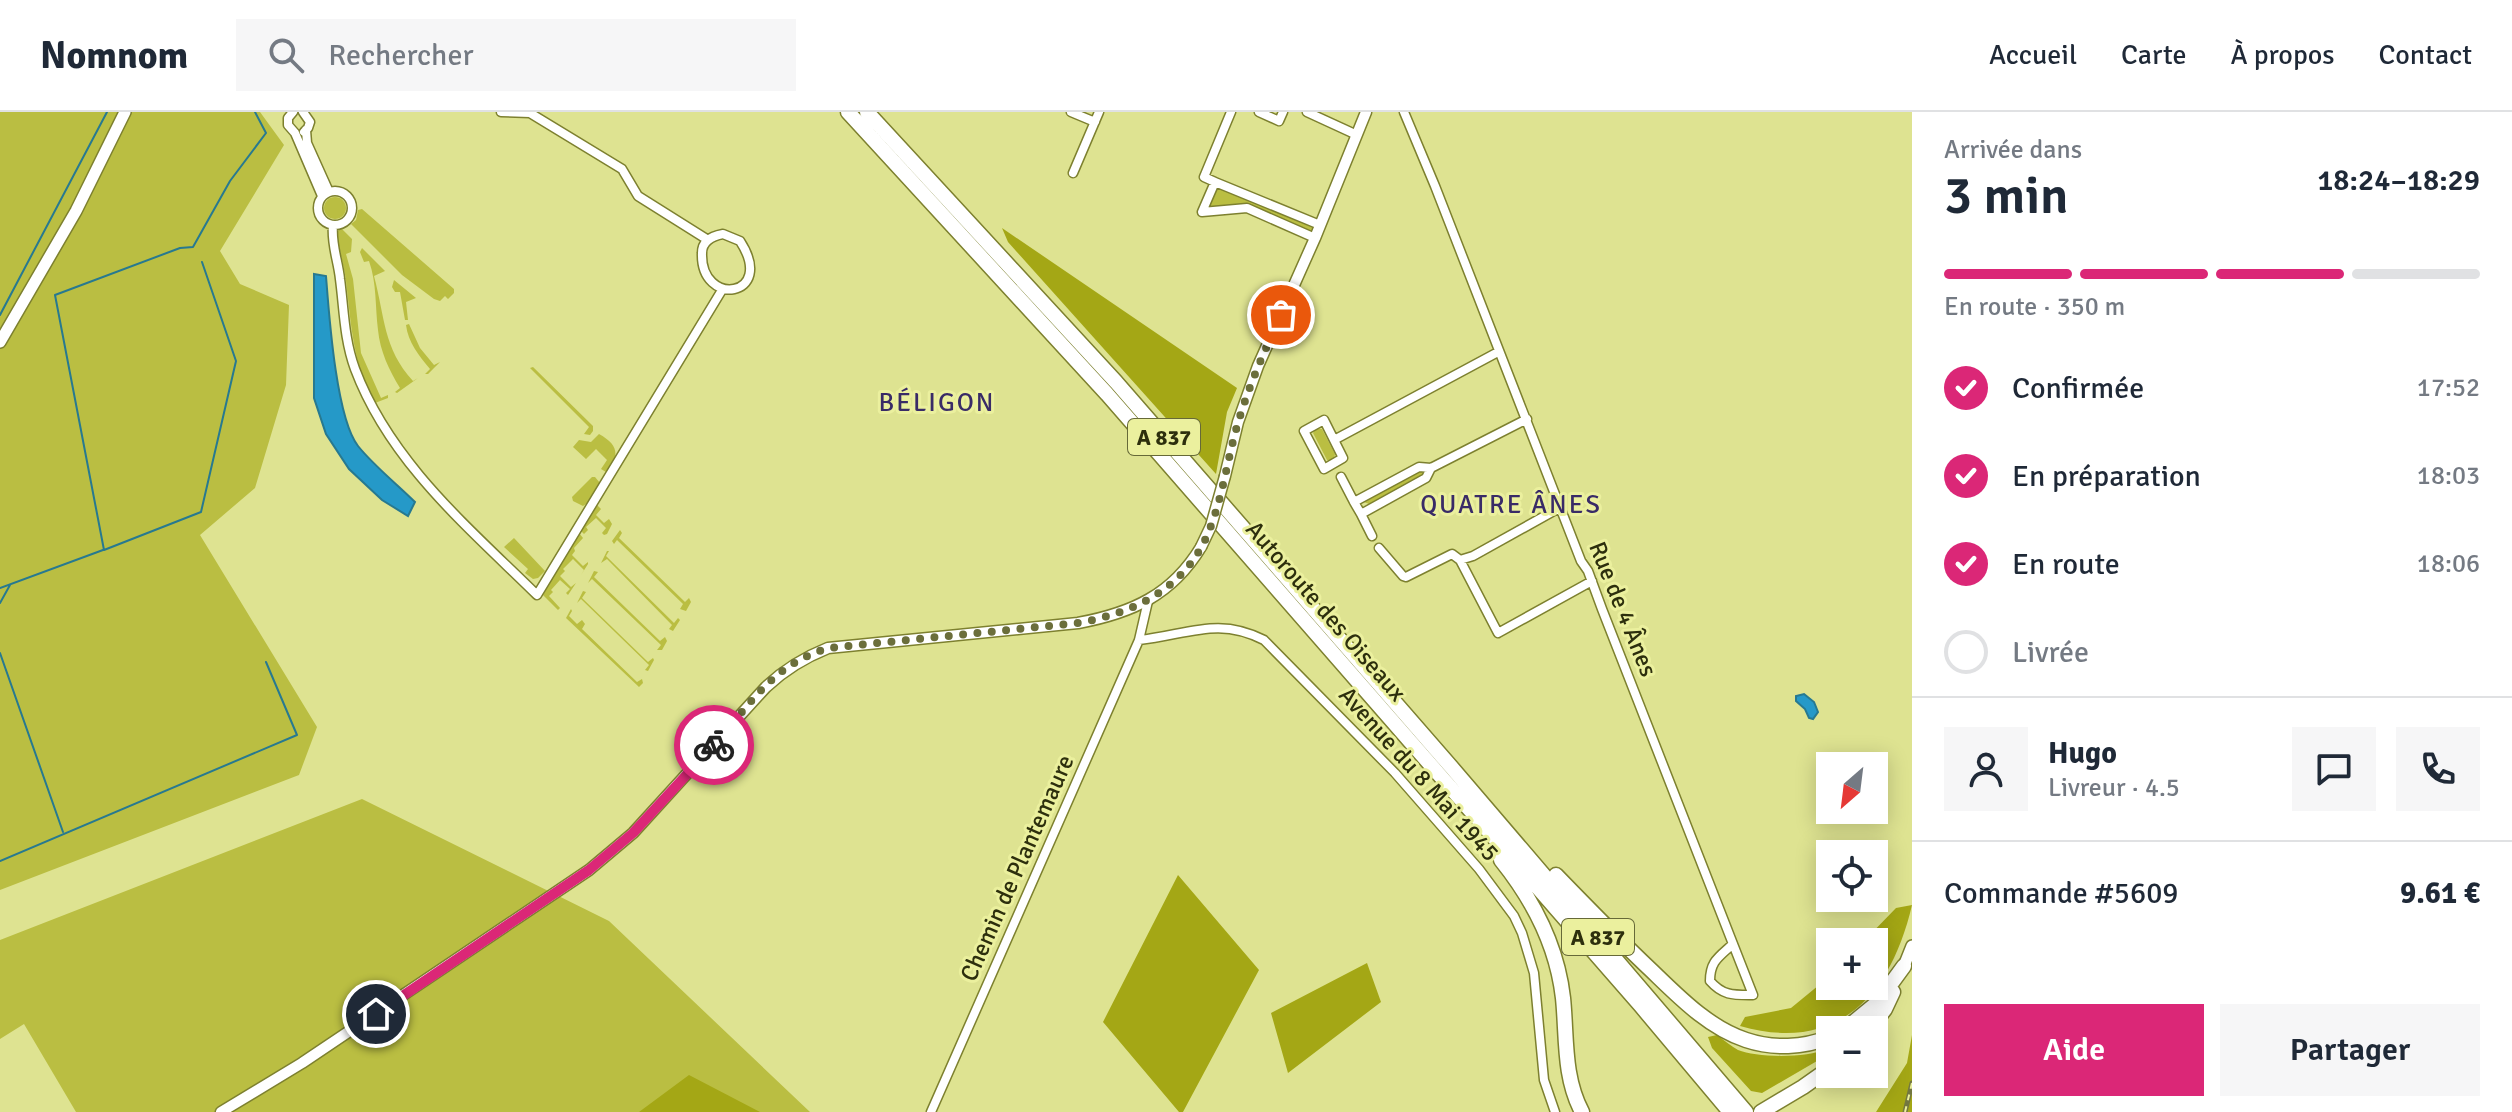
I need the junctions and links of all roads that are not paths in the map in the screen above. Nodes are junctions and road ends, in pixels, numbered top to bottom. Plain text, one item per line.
1 (125, 112) edge
2 (501, 112) edge
3 (848, 112) edge
4 (867, 112) edge
5 (1071, 112) edge
6 (1099, 112) edge
7 (1231, 112) edge
8 (1259, 112) edge
9 (1283, 112) edge
10 (1307, 112) edge
11 (1366, 112) edge
12 (1404, 112) edge
13 (307, 113) edge
14 (287, 115) edge
15 (1095, 122) junction
16 (306, 130) junction
17 (295, 133) junction
18 (1357, 135) junction
19 (1073, 173) dead end
20 (1215, 182) junction
21 (326, 194) junction
22 (333, 225) junction
23 (1320, 225) junction
24 (1315, 238) junction
25 (708, 240) junction
26 (722, 290) junction
27 (0, 342) edge
28 (1498, 352) junction
29 (1527, 419) junction
30 (1334, 440) junction
31 (1431, 468) junction
32 (1341, 477) dead end
33 (1354, 502) junction
34 (1561, 507) junction
35 (1361, 514) junction
36 (1372, 536) dead end
37 (1379, 548) dead end
38 (1460, 560) junction
39 (1592, 581) junction
40 (1148, 601) junction
41 (1139, 640) junction
42 (1403, 733) junction
43 (1453, 769) junction
44 (1733, 944) junction
45 (1912, 946) edge
46 (1904, 966) junction
47 (1861, 1016) edge
48 (1880, 1016) edge
49 (1816, 1041) edge
50 (1816, 1078) edge
51 (221, 1112) edge
52 (931, 1112) edge
53 (1555, 1112) edge
54 (1582, 1112) edge
55 (1730, 1112) edge
56 (1746, 1112) edge
57 (1761, 1112) edge

1 - 27 main road
2 - 25 street
3 - 42 highway, Autoroute des Oiseaux / A 837
4 - 43 highway, Autoroute des Oiseaux / A 837
5 - 15 street
6 - 15 street
7 - 20 street
8 - 9 street
10 - 18 street
11 - 18 street
12 - 28 street, Rue de 4 Ânes
13 - 16 street
14 - 17 street
15 - 19 street
16 - 17 street
16 - 21 street
17 - 21 street
18 - 23 street
20 - 23 street
20 - 24 street
21 - 22 street
21 - 22 street
22 - 26 street
23 - 24 street
24 - 40 street, bridge
25 - 26 street
25 - 26 street
28 - 29 street, Rue de 4 Ânes
28 - 30 street
29 - 31 street
29 - 34 street, Rue de 4 Ânes
30 - 30 street
31 - 33 street
31 - 35 street
32 - 33 street
33 - 35 street
34 - 38 street
34 - 39 street, Rue de 4 Ânes
35 - 36 street
37 - 38 street
38 - 39 street
39 - 44 street, Rue de 4 Ânes
40 - 41 street
40 - 51 street
41 - 52 street, Chemin de Plantemaure
41 - 53 street, Avenue du 8 Mai 1945
42 - 54 highway
42 - 55 highway, Autoroute des Oiseaux / A 837
43 - 49 highway
43 - 56 highway, Autoroute des Oiseaux / A 837
44 - 44 street, Rue de 4 Ânes
45 - 46 main road
46 - 47 highway
46 - 48 highway
50 - 57 highway

